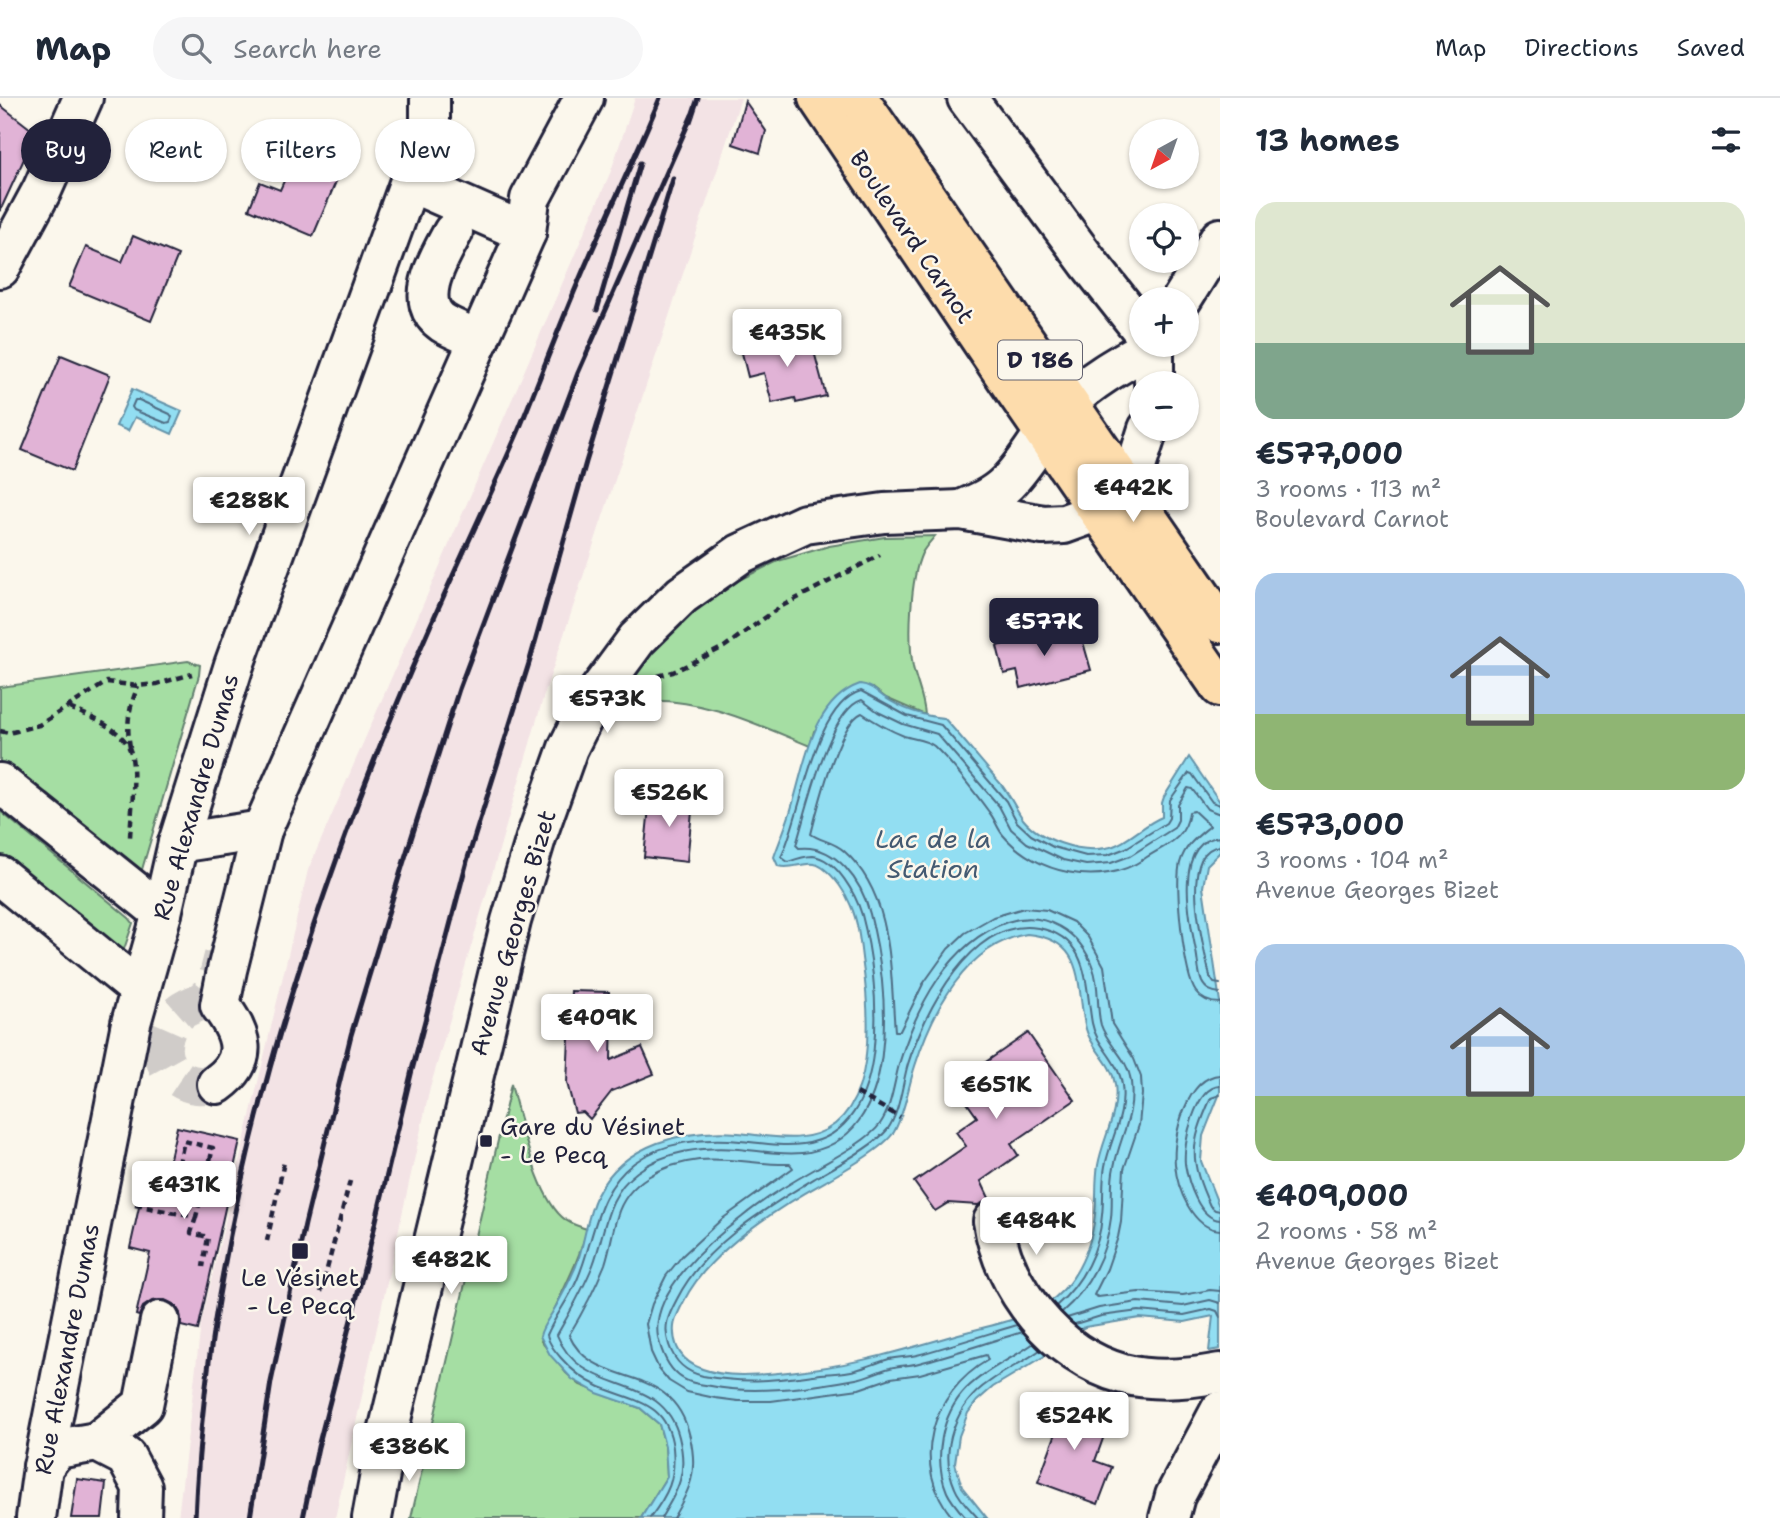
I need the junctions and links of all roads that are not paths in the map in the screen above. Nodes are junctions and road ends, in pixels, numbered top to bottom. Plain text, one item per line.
1 (83, 98) edge
2 (430, 98) edge
3 (584, 98) edge
4 (818, 98) edge
5 (858, 98) edge
6 (967, 98) edge
7 (430, 119) edge
8 (410, 182) joint
9 (453, 232) dead end
10 (526, 233) junction
11 (1220, 238) edge
12 (0, 268) edge
13 (1189, 287) edge
14 (1129, 314) edge
15 (479, 340) junction
16 (1133, 357) edge
17 (1069, 402) junction
18 (1044, 432) junction
19 (1142, 441) edge
20 (1115, 500) junction
21 (944, 511) junction
22 (1220, 623) edge
23 (1220, 687) edge
24 (0, 783) edge
25 (262, 830) junction
26 (178, 843) junction
27 (0, 876) edge
28 (162, 913) junction
29 (140, 990) junction
30 (217, 1084) dead end
31 (993, 1221) dead end
32 (160, 1321) dead end
33 (1220, 1373) edge
34 (1220, 1411) edge
35 (97, 1442) junction
36 (49, 1452) junction
37 (36, 1518) edge
38 (141, 1518) edge
39 (372, 1518) edge
40 (1169, 1518) edge

1 - 12 street
2 - 7 street, Rue Alexandre Dumas
3 - 10 street
4 - 18 main road, Boulevard Carnot / D 186
5 - 17 main road, Boulevard Carnot / D 186
6 - 14 street
8 - 10 street
8 - 26 street, Rue Alexandre Dumas
9 - 15 street
10 - 15 street
11 - 13 street
15 - 25 street
16 - 17 street, Avenue Georges Bizet
17 - 18 street, Avenue Georges Bizet
17 - 20 main road, Boulevard Carnot / D 186
18 - 20 main road, Boulevard Carnot / D 186
18 - 21 street, Avenue Georges Bizet
19 - 20 street
20 - 21 street, Avenue Georges Bizet
20 - 22 main road, Boulevard Carnot / D 186
20 - 23 main road, Boulevard Carnot / D 186
21 - 39 street, Avenue Georges Bizet
24 - 28 street
25 - 26 street
25 - 30 street
26 - 28 street, Rue Alexandre Dumas
27 - 29 street
28 - 29 street, Rue Alexandre Dumas
29 - 36 street, Rue Alexandre Dumas
31 - 33 street
32 - 35 street
34 - 40 street
35 - 36 street
35 - 38 street
36 - 37 street, Rue Alexandre Dumas

